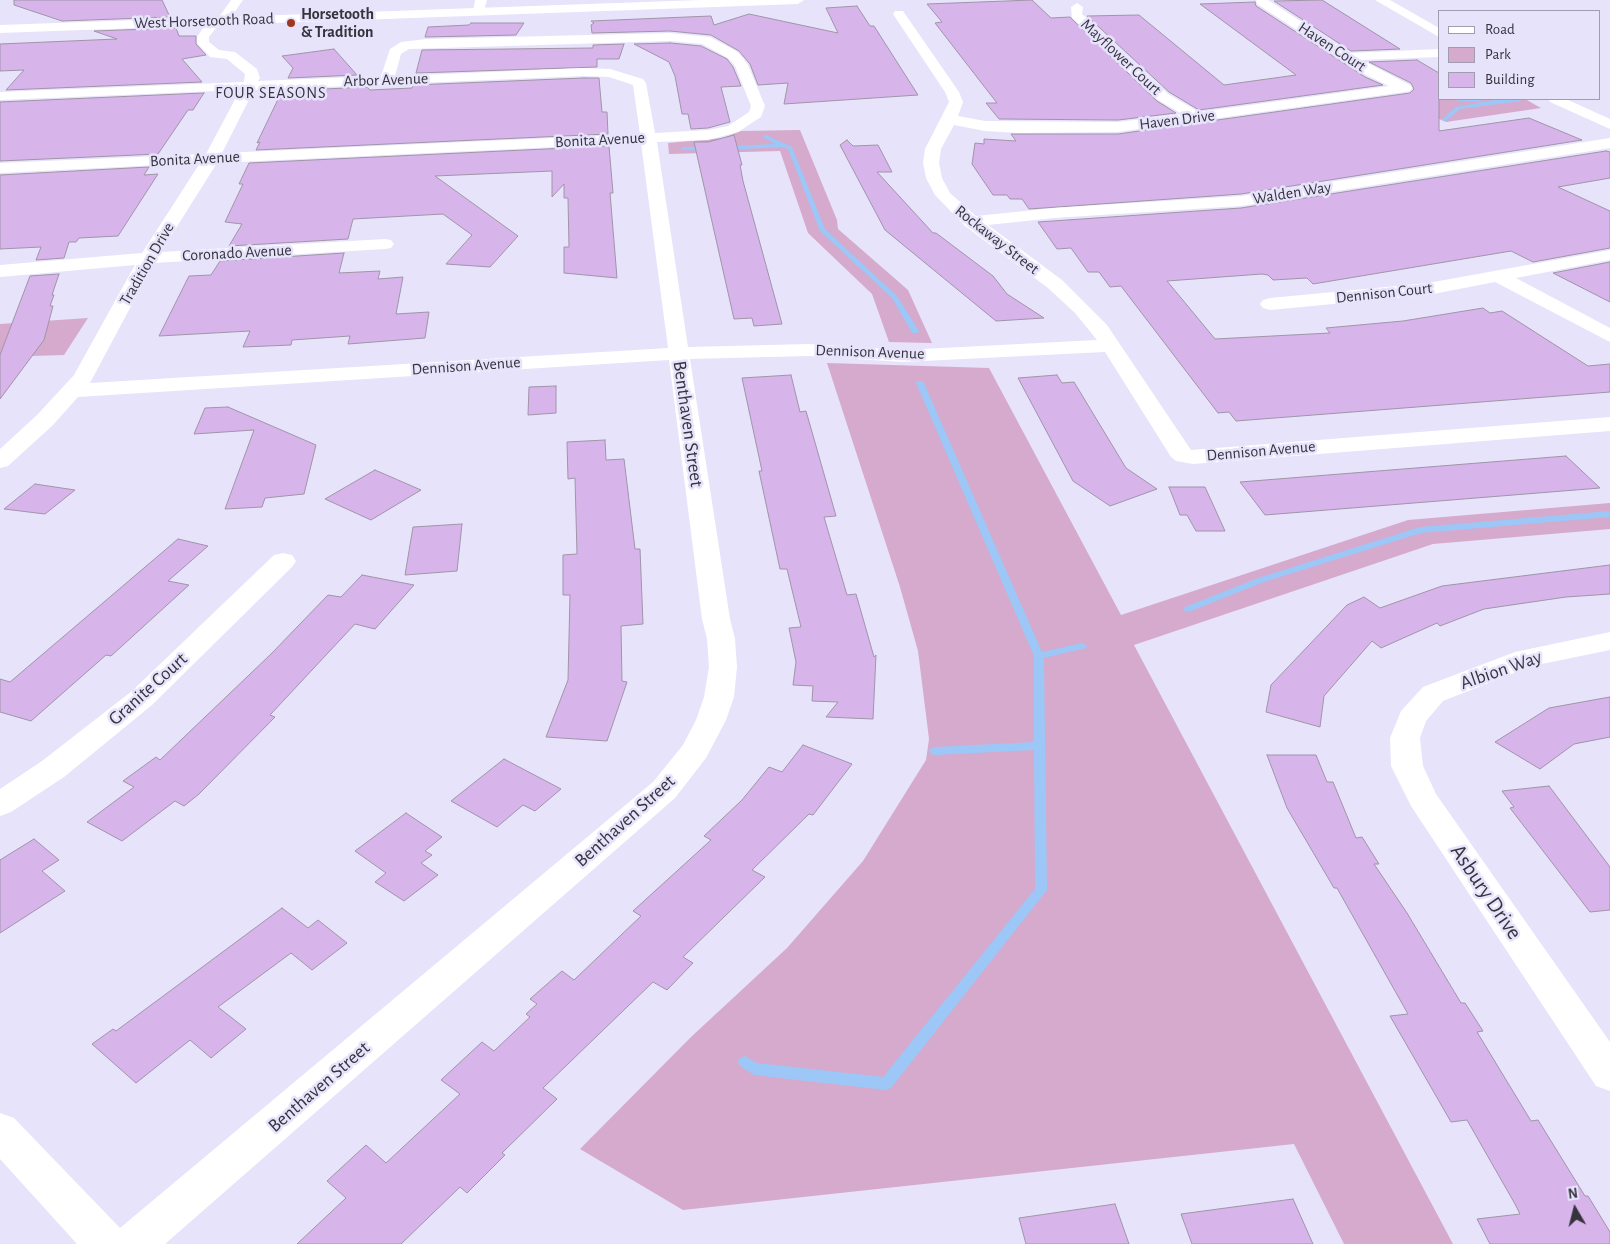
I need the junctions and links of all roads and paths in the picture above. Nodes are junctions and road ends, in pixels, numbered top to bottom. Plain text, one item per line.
1 (237, 0) edge
2 (610, 0) edge
3 (798, 0) edge
4 (1381, 0) edge
5 (1261, 1) edge
6 (480, 5) edge
7 (1077, 7) dead end
8 (899, 14) dead end
9 (225, 17) junction
10 (0, 22) edge
11 (0, 28) edge
12 (1438, 32) edge
13 (225, 44) junction
14 (1438, 53) edge
15 (1348, 57) junction
16 (622, 76) joint
17 (386, 80) junction
18 (249, 86) junction
19 (1405, 88) joint
20 (0, 96) edge
21 (1557, 100) edge
22 (1198, 118) junction
23 (948, 119) junction
24 (1610, 125) edge
25 (648, 138) junction
26 (1610, 143) edge
27 (211, 159) junction
28 (0, 168) edge
29 (971, 222) junction
30 (385, 244) dead end
31 (1610, 255) edge
32 (148, 258) junction
33 (0, 271) edge
34 (1498, 276) junction
35 (1270, 304) dead end
36 (1610, 336) edge
37 (1110, 346) junction
38 (678, 353) junction
39 (72, 391) junction
40 (1610, 424) edge
41 (0, 461) edge
42 (283, 561) dead end
43 (1610, 641) edge
44 (1425, 701) joint
45 (0, 804) edge
46 (1610, 1074) edge
47 (0, 1131) edge
48 (106, 1244) edge
49 (133, 1244) edge

1 - 9 street
2 - 6 street, West Horsetooth Road
3 - 6 street, West Horsetooth Road
4 - 12 street
5 - 15 street, Haven Court
6 - 9 street, West Horsetooth Road
7 - 22 street, Mayflower Court
8 - 23 street, Rockaway Street
9 - 10 street, West Horsetooth Road
9 - 11 street, West Horsetooth Road
9 - 13 street
9 - 13 street
13 - 18 street
14 - 15 street
15 - 19 street, Haven Court
16 - 17 street, Arbor Avenue
16 - 25 street, Benthaven Street
17 - 18 street, Arbor Avenue
17 - 25 street, Bonita Avenue
18 - 20 street, Arbor Avenue
18 - 27 street, Tradition Drive
19 - 22 street, Haven Drive
21 - 24 street
22 - 23 street, Haven Drive
23 - 29 street, Rockaway Street
25 - 27 street, Bonita Avenue
25 - 38 street, Benthaven Street
26 - 29 street, Walden Way
27 - 28 street, Bonita Avenue
27 - 32 street, Tradition Drive
29 - 37 street, Rockaway Street
30 - 32 street, Coronado Avenue
31 - 34 street
32 - 33 street, Coronado Avenue
32 - 39 street, Tradition Drive
34 - 35 street, Dennison Court
34 - 36 street
37 - 38 street, Dennison Avenue
37 - 40 street, Dennison Avenue
38 - 39 street, Dennison Avenue
38 - 49 street, Benthaven Street
39 - 41 street, Tradition Drive
42 - 45 street, Granite Court
43 - 44 street, Albion Way
44 - 46 street, Asbury Drive
47 - 48 street

